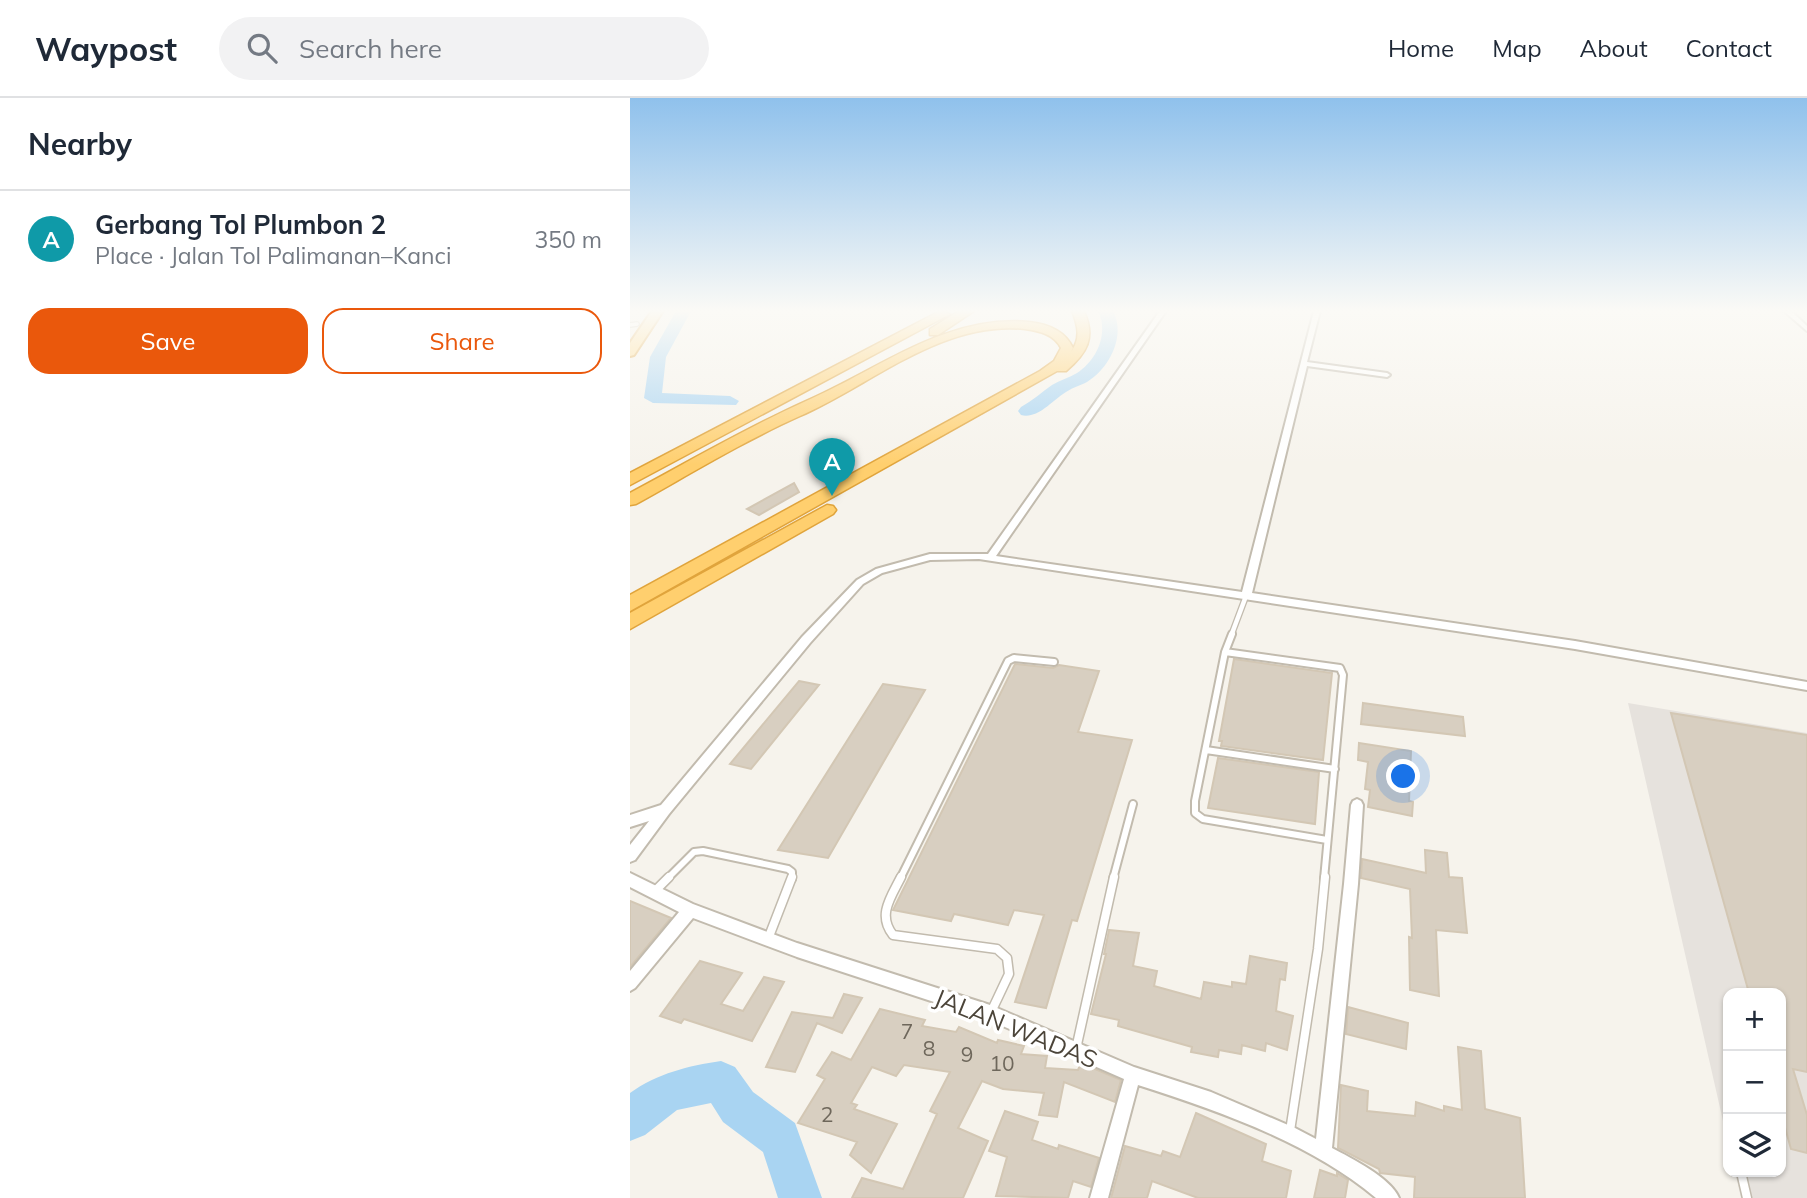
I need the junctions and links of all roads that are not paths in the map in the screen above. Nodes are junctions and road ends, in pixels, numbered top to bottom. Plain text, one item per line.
1 (852, 362) edge
2 (881, 362) edge
3 (893, 362) edge
4 (1059, 362) edge
5 (1069, 362) edge
6 (1127, 362) edge
7 (1304, 364) joint
8 (1387, 376) dead end
9 (793, 414) junction
10 (630, 480) edge
11 (630, 500) edge
12 (990, 558) junction
13 (1246, 596) junction
14 (630, 604) edge
15 (630, 622) edge
16 (1225, 652) junction
17 (1054, 662) dead end
18 (1807, 686) edge
19 (1206, 750) junction
20 (1335, 769) junction
21 (1133, 804) dead end
22 (1357, 805) dead end
23 (665, 810) junction
24 (630, 821) edge
25 (1327, 840) junction
26 (630, 856) edge
27 (630, 880) edge
28 (654, 892) junction
29 (690, 910) junction
30 (768, 939) junction
31 (630, 983) edge
32 (990, 1013) junction
33 (1076, 1051) junction
34 (1133, 1075) junction
35 (1289, 1134) junction
36 (1323, 1153) junction
37 (1742, 1177) edge
38 (1099, 1198) edge
39 (1390, 1198) edge
40 (1747, 1198) edge

1 - 10 highway
2 - 9 highway
3 - 9 highway
4 - 14 highway
5 - 15 highway
6 - 12 street
7 - 8 street
7 - 13 street
9 - 11 highway
12 - 13 street
12 - 23 street
13 - 16 lane
13 - 18 street
16 - 19 lane
16 - 20 lane
17 - 32 lane
19 - 20 lane
19 - 25 lane
20 - 25 lane
21 - 33 lane
22 - 36 street
23 - 24 street
23 - 26 street
25 - 35 lane
27 - 28 street, JALAN WADAS
28 - 29 street, JALAN WADAS
28 - 30 lane
29 - 30 street, JALAN WADAS
29 - 31 street
30 - 32 street, JALAN WADAS
32 - 33 street, JALAN WADAS
33 - 34 street, JALAN WADAS
34 - 35 street, JALAN WADAS
34 - 38 street
35 - 36 street, JALAN WADAS
36 - 39 street, JALAN WADAS
37 - 40 lane

